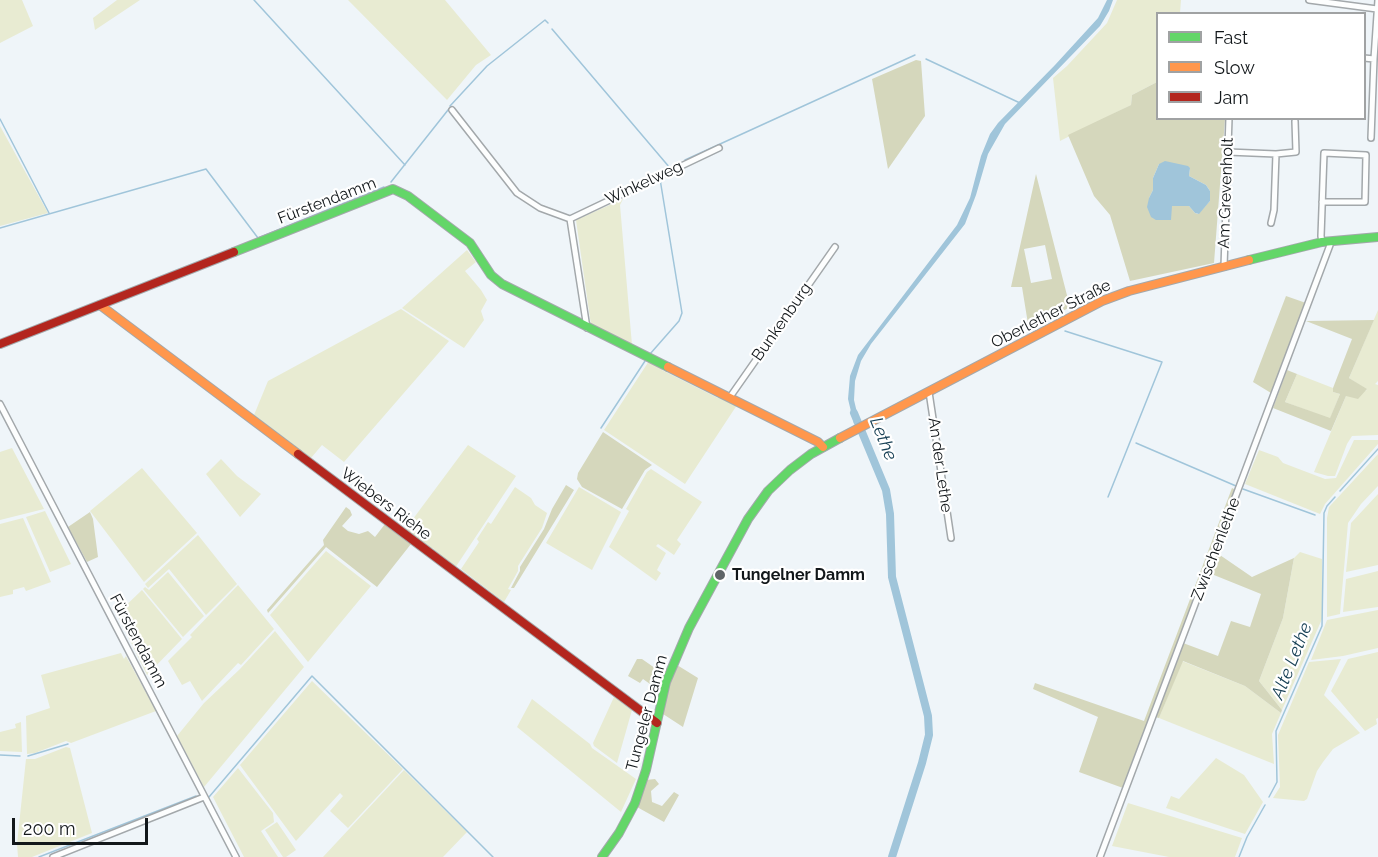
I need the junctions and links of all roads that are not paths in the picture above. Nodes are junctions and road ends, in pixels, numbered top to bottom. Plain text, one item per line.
1 (1310, 0) edge
2 (1378, 0) edge
3 (1377, 9) edge
4 (1366, 58) edge
5 (1374, 59) junction
6 (452, 110) dead end
7 (1229, 120) edge
8 (1295, 121) dead end
9 (1371, 138) dead end
10 (719, 148) dead end
11 (1228, 152) junction
12 (1276, 154) junction
13 (1322, 202) junction
14 (570, 219) junction
15 (1271, 223) dead end
16 (1378, 238) edge
17 (1326, 242) junction
18 (835, 247) dead end
19 (1224, 267) junction
20 (100, 305) junction
21 (587, 328) junction
22 (0, 344) edge
23 (929, 392) junction
24 (730, 397) junction
25 (0, 404) edge
26 (865, 425) joint
27 (823, 447) junction
28 (951, 538) dead end
29 (657, 723) junction
30 (204, 796) junction
31 (53, 857) edge
32 (236, 857) edge
33 (602, 857) edge
34 (1100, 857) edge

1 - 3 street
2 - 3 street
3 - 5 street
4 - 5 street
5 - 9 street
6 - 14 street
7 - 11 street, Am Grevenholt
8 - 12 street
10 - 14 street, Winkelweg
11 - 12 street
11 - 19 street, Am Grevenholt
12 - 15 street
13 - 13 street, Zwischenlethe
13 - 17 street, Zwischenlethe
14 - 21 street
16 - 17 street, Oberlether Straße
17 - 19 street, Oberlether Straße
17 - 34 street, Zwischenlethe
18 - 24 street, Bunkenburg
19 - 23 street, Oberlether Straße
20 - 21 street, Fürstendamm
20 - 22 street, Fürstendamm
20 - 29 street, Wiebers Riehe
21 - 24 street, Fürstendamm
23 - 26 street, Oberlether Straße
23 - 28 street, An der Lethe
24 - 27 street, Fürstendamm
25 - 30 street, Fürstendamm
26 - 27 street, Tungeler Damm
27 - 29 street, Tungeler Damm
29 - 33 street, Tungeler Damm
30 - 31 street
30 - 32 street, Fürstendamm

